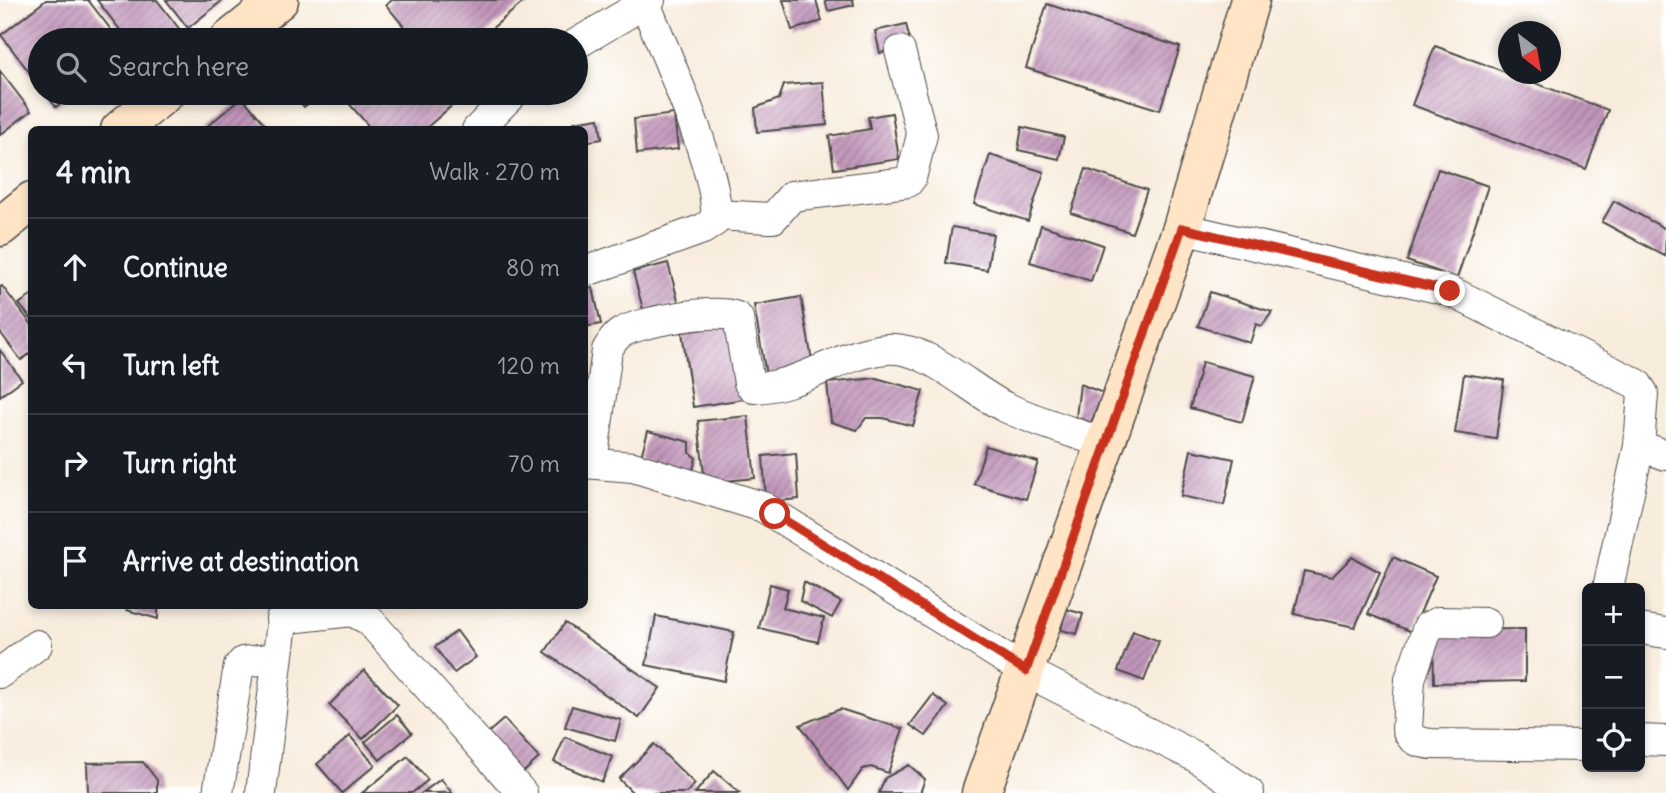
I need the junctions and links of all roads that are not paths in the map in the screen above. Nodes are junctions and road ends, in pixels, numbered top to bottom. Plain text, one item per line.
1 (279, 0) edge
2 (1250, 0) edge
3 (647, 1) edge
4 (244, 28) edge
5 (588, 37) edge
6 (900, 51) dead end
7 (150, 105) edge
8 (501, 105) edge
9 (125, 126) edge
10 (481, 126) edge
11 (28, 204) edge
12 (717, 215) junction
13 (0, 227) edge
14 (1182, 228) junction
15 (588, 271) edge
16 (1106, 444) junction
17 (1652, 451) edge
18 (588, 463) edge
19 (1610, 583) edge
20 (283, 612) edge
21 (1486, 623) dead end
22 (1645, 630) edge
23 (1666, 633) edge
24 (37, 645) dead end
25 (277, 659) junction
26 (1026, 671) junction
27 (0, 673) edge
28 (1645, 740) edge
29 (1666, 741) edge
30 (1582, 746) edge
31 (218, 793) edge
32 (261, 793) edge
33 (523, 793) edge
34 (981, 793) edge
35 (1249, 793) edge

1 - 4 street
2 - 14 street
3 - 5 street
3 - 12 street
6 - 12 street
7 - 9 street
8 - 10 street
11 - 13 street
12 - 15 street
14 - 16 street
14 - 17 street
16 - 18 street
16 - 26 street
17 - 19 street
18 - 26 street
20 - 25 street
20 - 33 street
21 - 30 street
22 - 23 street
24 - 27 street
25 - 31 street
25 - 32 street
26 - 34 street
26 - 35 street
28 - 29 street

